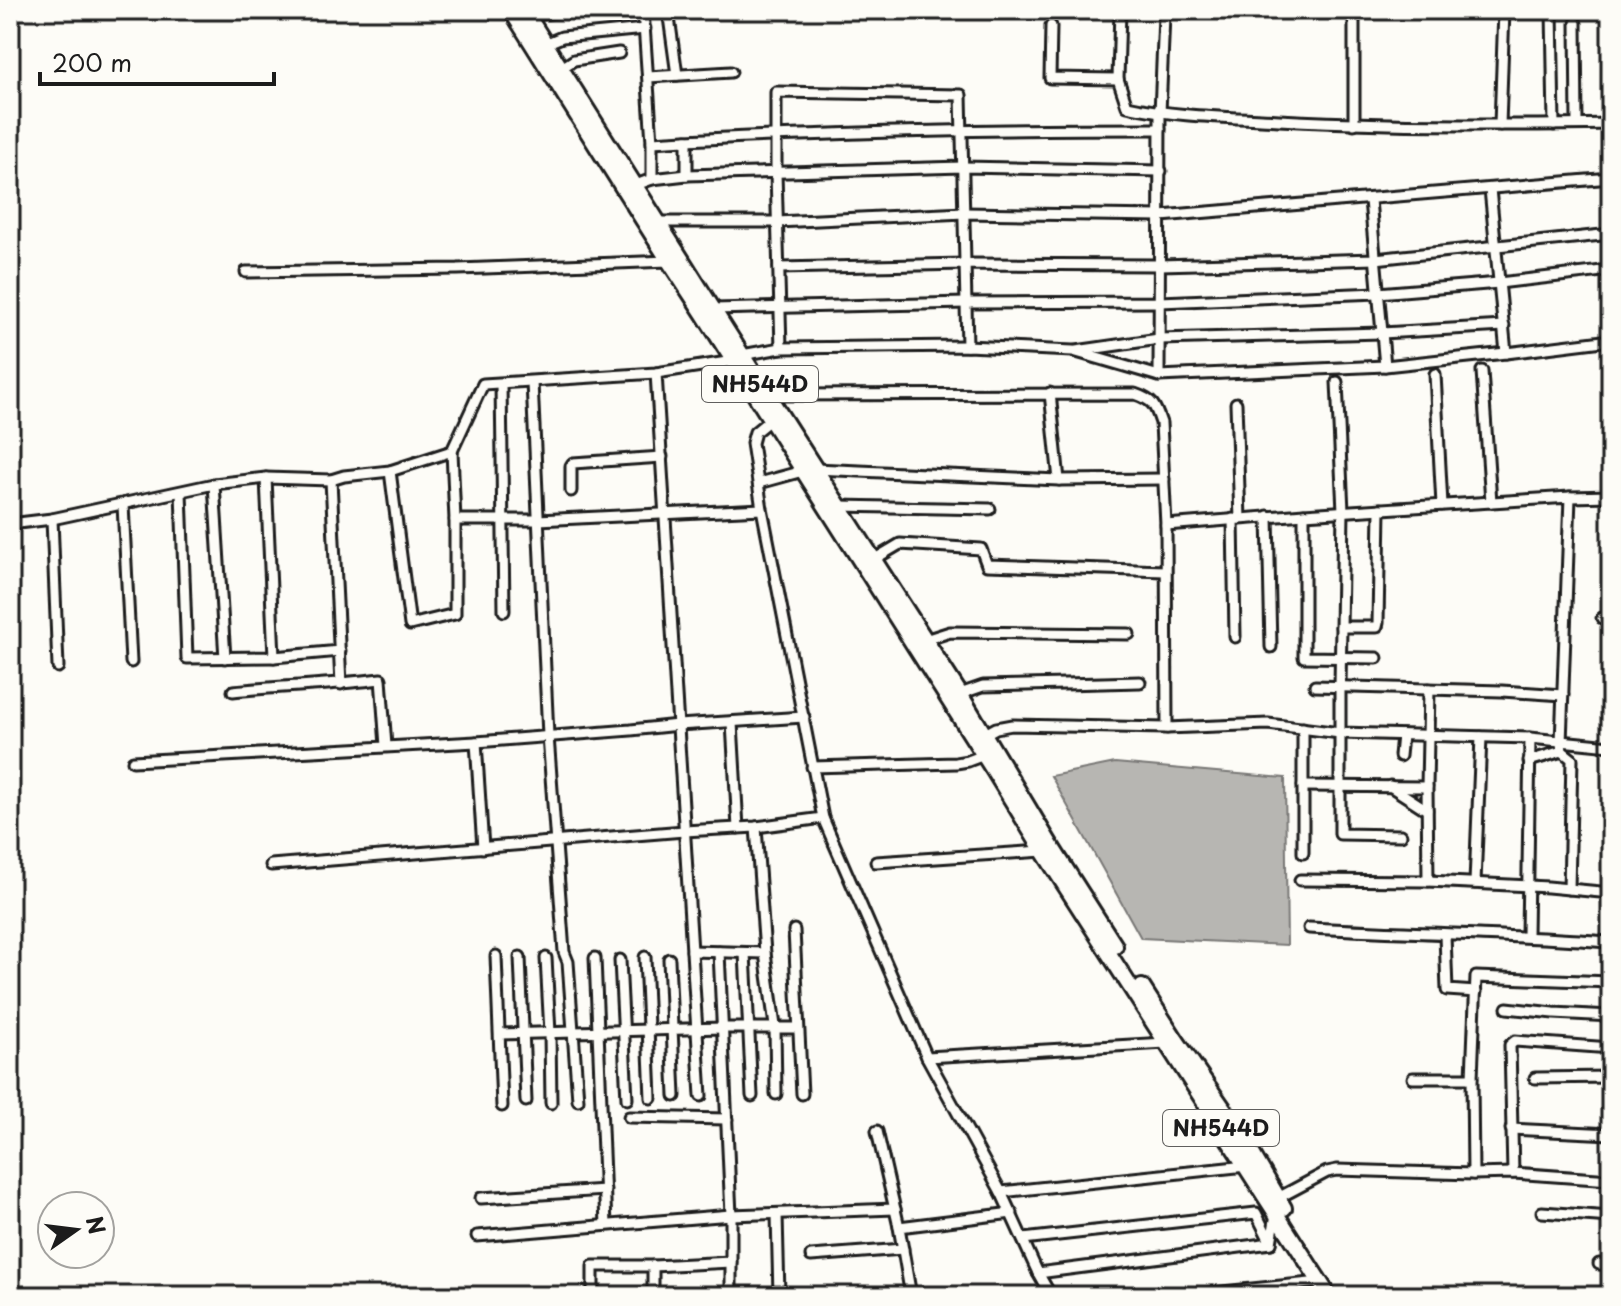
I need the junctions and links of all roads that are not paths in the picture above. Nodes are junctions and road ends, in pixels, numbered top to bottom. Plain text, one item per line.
1 (511, 10) edge
2 (570, 10) edge
3 (643, 10) edge
4 (668, 10) edge
5 (1120, 10) edge
6 (1354, 10) edge
7 (1504, 10) edge
8 (1552, 10) edge
9 (525, 13) edge
10 (1164, 15) dead end
11 (1576, 23) dead end
12 (1051, 26) dead end
13 (645, 29) junction
14 (545, 44) junction
15 (619, 53) dead end
16 (560, 69) junction
17 (731, 72) dead end
18 (677, 75) junction
19 (648, 77) junction
20 (1118, 79) junction
21 (1160, 113) junction
22 (1354, 124) junction
23 (1577, 124) junction
24 (1611, 124) edge
25 (1500, 125) junction
26 (1554, 125) junction
27 (962, 129) junction
28 (1160, 129) junction
29 (777, 134) junction
30 (687, 140) junction
31 (652, 142) junction
32 (963, 167) junction
33 (1161, 171) junction
34 (776, 173) junction
35 (687, 175) junction
36 (1611, 178) edge
37 (652, 179) junction
38 (636, 185) junction
39 (1490, 189) junction
40 (1370, 200) junction
41 (964, 213) junction
42 (1161, 216) junction
43 (657, 222) junction
44 (777, 222) junction
45 (1611, 234) edge
46 (1496, 246) junction
47 (1375, 259) junction
48 (669, 261) junction
49 (965, 264) junction
50 (1160, 265) junction
51 (779, 268) junction
52 (1611, 270) edge
53 (246, 272) dead end
54 (1499, 283) junction
55 (1378, 293) junction
56 (1160, 302) junction
57 (966, 303) junction
58 (780, 308) junction
59 (714, 309) junction
60 (1504, 326) junction
61 (1382, 333) junction
62 (1159, 339) junction
63 (1611, 340) edge
64 (967, 346) junction
65 (781, 348) junction
66 (1073, 351) junction
67 (1506, 353) junction
68 (738, 358) junction
69 (1385, 366) junction
70 (1482, 371) dead end
71 (656, 373) junction
72 (1435, 374) dead end
73 (1159, 376) junction
74 (532, 382) junction
75 (1337, 382) dead end
76 (501, 384) junction
77 (1050, 393) junction
78 (768, 395) junction
79 (1236, 403) dead end
80 (771, 419) junction
81 (452, 451) junction
82 (662, 457) junction
83 (809, 470) junction
84 (390, 471) junction
85 (266, 478) junction
86 (1164, 479) junction
87 (331, 480) junction
88 (1059, 480) junction
89 (759, 483) junction
90 (214, 484) junction
91 (571, 491) dead end
92 (181, 492) junction
93 (1611, 496) edge
94 (1570, 497) junction
95 (1491, 502) junction
96 (123, 505) junction
97 (1442, 505) junction
98 (839, 506) junction
99 (762, 509) junction
100 (990, 509) dead end
101 (1380, 509) junction
102 (1343, 511) junction
103 (665, 513) junction
104 (1304, 514) junction
105 (1268, 516) junction
106 (52, 519) junction
107 (1236, 519) junction
108 (455, 520) junction
109 (538, 520) junction
110 (502, 521) junction
111 (10, 524) edge
112 (1166, 525) junction
113 (873, 560) junction
114 (1165, 571) junction
115 (504, 611) dead end
116 (1341, 627) junction
117 (1129, 634) dead end
118 (1235, 637) dead end
119 (925, 640) junction
120 (1271, 647) dead end
121 (340, 651) junction
122 (274, 657) junction
123 (1342, 657) junction
124 (225, 658) junction
125 (1377, 658) dead end
126 (131, 662) dead end
127 (58, 667) dead end
128 (1140, 682) dead end
129 (341, 684) junction
130 (1315, 686) dead end
131 (1340, 686) junction
132 (1429, 689) junction
133 (233, 691) dead end
134 (960, 694) junction
135 (1563, 695) junction
136 (804, 717) junction
137 (732, 723) junction
138 (678, 725) junction
139 (1167, 728) junction
140 (1303, 728) junction
141 (1340, 733) junction
142 (985, 734) junction
143 (1402, 735) junction
144 (1429, 735) junction
145 (548, 736) junction
146 (1481, 737) junction
147 (1530, 738) junction
148 (476, 742) junction
149 (386, 746) junction
150 (1611, 746) edge
151 (1562, 747) junction
152 (984, 755) junction
153 (1400, 756) dead end
154 (133, 761) dead end
155 (1529, 761) junction
156 (812, 767) junction
157 (1340, 785) junction
158 (1303, 786) junction
159 (1390, 786) junction
160 (1427, 787) junction
161 (1427, 810) junction
162 (823, 818) junction
163 (756, 827) junction
164 (738, 828) junction
165 (684, 831) junction
166 (1401, 835) dead end
167 (557, 841) junction
168 (483, 848) junction
169 (1043, 851) junction
170 (1303, 853) dead end
171 (876, 862) dead end
172 (271, 865) dead end
173 (1300, 880) dead end
174 (1428, 881) junction
175 (1475, 883) junction
176 (1528, 887) junction
177 (1569, 889) junction
178 (1611, 893) edge
179 (1309, 928) dead end
180 (794, 930) dead end
181 (1445, 935) junction
182 (1527, 936) junction
183 (1611, 942) edge
184 (692, 951) junction
185 (719, 952) junction
186 (745, 953) junction
187 (765, 953) junction
188 (496, 956) dead end
189 (520, 957) dead end
190 (645, 957) dead end
191 (546, 958) dead end
192 (595, 958) dead end
193 (669, 959) dead end
194 (620, 960) dead end
195 (1611, 982) edge
196 (1476, 992) junction
197 (1507, 1008) dead end
198 (1611, 1016) edge
199 (775, 1026) junction
200 (723, 1028) junction
201 (749, 1028) junction
202 (798, 1028) junction
203 (698, 1029) junction
204 (623, 1030) junction
205 (648, 1030) junction
206 (673, 1030) junction
207 (599, 1031) junction
208 (574, 1032) junction
209 (524, 1033) junction
210 (550, 1033) junction
211 (500, 1034) junction
212 (1166, 1043) junction
213 (1611, 1048) edge
214 (927, 1057) junction
215 (1611, 1077) edge
216 (1413, 1078) dead end
217 (1472, 1078) junction
218 (1535, 1078) dead end
219 (776, 1094) dead end
220 (802, 1094) dead end
221 (675, 1096) dead end
222 (701, 1096) dead end
223 (752, 1096) dead end
224 (651, 1098) dead end
225 (627, 1099) dead end
226 (578, 1100) dead end
227 (526, 1101) dead end
228 (551, 1103) dead end
229 (502, 1106) dead end
230 (629, 1117) dead end
231 (727, 1119) junction
232 (1511, 1129) junction
233 (877, 1131) dead end
234 (1611, 1134) edge
235 (1246, 1166) junction
236 (1513, 1173) junction
237 (1473, 1174) junction
238 (1611, 1180) edge
239 (605, 1190) junction
240 (1001, 1192) junction
241 (481, 1198) dead end
242 (1278, 1198) junction
243 (895, 1209) junction
244 (1542, 1212) dead end
245 (1012, 1213) junction
246 (777, 1214) junction
247 (1276, 1214) junction
248 (731, 1215) junction
249 (1611, 1217) edge
250 (606, 1225) junction
251 (899, 1227) junction
252 (477, 1236) dead end
253 (1023, 1239) junction
254 (1271, 1243) junction
255 (903, 1249) junction
256 (811, 1256) dead end
257 (731, 1262) junction
258 (1599, 1264) dead end
259 (1611, 1265) edge
260 (653, 1266) junction
261 (1038, 1273) junction
262 (1320, 1282) junction
263 (593, 1296) edge
264 (653, 1296) edge
265 (731, 1296) edge
266 (779, 1296) edge
267 (911, 1296) edge
268 (1051, 1296) edge
269 (1182, 1296) edge
270 (1329, 1296) edge
271 (1339, 1296) edge

1 - 48 highway, NH544D
2 - 9 street
3 - 13 street
4 - 18 street
5 - 20 street
6 - 22 street
7 - 25 street
8 - 26 street
9 - 14 highway, NH544D
10 - 21 street
11 - 23 street
12 - 20 street
13 - 14 street
13 - 19 street
14 - 16 highway, NH544D
15 - 16 street
16 - 38 highway, NH544D
17 - 18 street
18 - 19 street
19 - 31 street
20 - 21 street
21 - 22 street
21 - 28 street
22 - 25 street
23 - 24 street
23 - 26 street
25 - 26 street
27 - 28 street
27 - 29 street
27 - 29 street
27 - 32 street
28 - 33 street
29 - 30 street
29 - 34 street
30 - 31 street
30 - 35 street
31 - 37 street
32 - 33 street
32 - 34 street
32 - 41 street
33 - 42 street
34 - 35 street
34 - 44 street
35 - 37 street
36 - 39 street
37 - 38 street
38 - 43 highway, NH544D
39 - 40 street
39 - 46 street
40 - 42 street
40 - 47 street
41 - 42 street
41 - 44 street
41 - 49 street
42 - 50 street
43 - 44 street
43 - 59 highway, NH544D
44 - 51 street
45 - 46 street
46 - 47 street
46 - 54 street
47 - 50 street
47 - 55 street
48 - 53 street
48 - 68 highway, NH544D
49 - 50 street
49 - 51 street
49 - 57 street
50 - 56 street
51 - 58 street
52 - 54 street
54 - 55 street
54 - 60 street
55 - 56 street
55 - 61 street
56 - 57 street
56 - 62 street
57 - 58 street
57 - 64 street
58 - 59 street
58 - 65 street
59 - 68 highway, NH544D
60 - 61 street
60 - 67 street
61 - 62 street
61 - 69 street
62 - 66 street
62 - 73 street
63 - 67 street
64 - 65 street
64 - 66 street
65 - 68 street
66 - 73 street
67 - 69 street
68 - 71 street
68 - 78 highway, NH544D
68 - 80 highway, NH544D
69 - 73 street
70 - 95 street
71 - 74 street
71 - 82 street
72 - 97 street
74 - 76 street
74 - 109 street
75 - 102 street
76 - 81 street
76 - 110 street
77 - 78 street
77 - 86 street
77 - 88 street
78 - 83 highway, NH544D
79 - 107 street
80 - 83 highway, NH544D
80 - 89 street
81 - 84 street
81 - 108 street
82 - 91 street
82 - 103 street
83 - 88 street
83 - 89 street
83 - 98 highway, NH544D
83 - 152 highway, NH544D
84 - 87 street
84 - 108 street
85 - 87 street
85 - 90 street
85 - 122 street
86 - 88 street
86 - 112 street
87 - 121 street
89 - 99 street
90 - 92 street
90 - 124 street
92 - 96 street
92 - 124 street
93 - 94 street
94 - 95 street
94 - 135 street
95 - 97 street
96 - 106 street
96 - 126 street
97 - 101 street
98 - 100 street
98 - 113 highway, NH544D
99 - 103 street
99 - 136 street
101 - 102 street
101 - 116 street
102 - 104 street
102 - 116 street
103 - 109 street
103 - 138 street
104 - 105 street
104 - 123 street
105 - 107 street
105 - 120 street
106 - 111 street
106 - 127 street
107 - 112 street
107 - 118 street
108 - 110 street
109 - 110 street
109 - 145 street
110 - 115 street
112 - 114 street
113 - 114 street
113 - 119 highway, NH544D
114 - 139 street
116 - 123 street
117 - 119 street
119 - 134 highway, NH544D
121 - 122 street
121 - 129 street
122 - 124 street
123 - 125 street
123 - 131 street
128 - 134 street
129 - 133 street
129 - 149 street
130 - 131 street
131 - 132 street
131 - 141 street
132 - 135 street
132 - 144 street
134 - 142 highway, NH544D
135 - 151 street
136 - 137 street
136 - 156 street
137 - 138 street
137 - 164 street
138 - 145 street
138 - 165 street
139 - 140 street
139 - 142 street
140 - 141 street
140 - 158 street
141 - 143 street
141 - 157 street
142 - 242 highway, NH544D
143 - 144 street
143 - 153 street
144 - 146 street
144 - 160 street
145 - 148 street
145 - 167 street
146 - 147 street
146 - 175 street
147 - 151 street
147 - 155 street
148 - 149 street
148 - 168 street
149 - 154 street
150 - 151 street
151 - 155 street
151 - 177 street
152 - 156 street
152 - 169 highway, NH544D
155 - 176 street
156 - 162 street
157 - 158 street
157 - 159 street
157 - 166 street
158 - 170 street
159 - 160 street
159 - 161 street
160 - 161 street
161 - 174 street
162 - 163 street
162 - 214 street
163 - 164 street
163 - 187 street
164 - 165 street
165 - 167 street
165 - 184 street
167 - 168 street
167 - 208 street
168 - 172 street
169 - 171 street
169 - 212 highway, NH544D
173 - 174 street
174 - 175 street
175 - 176 street
176 - 177 street
176 - 182 street
177 - 178 street
179 - 181 street
180 - 202 street
181 - 182 street
181 - 196 street
182 - 183 street
184 - 185 street
184 - 203 street
185 - 186 street
185 - 200 street
186 - 187 street
186 - 201 street
187 - 199 street
188 - 211 street
189 - 209 street
190 - 205 street
191 - 210 street
192 - 207 street
193 - 206 street
194 - 204 street
195 - 196 street
196 - 217 street
197 - 198 street
199 - 201 street
199 - 202 street
199 - 219 street
200 - 201 street
200 - 203 street
200 - 231 street
201 - 223 street
202 - 220 street
203 - 206 street
203 - 222 street
204 - 205 street
204 - 207 street
204 - 225 street
205 - 206 street
205 - 224 street
206 - 221 street
207 - 208 street
207 - 239 street
208 - 210 street
208 - 226 street
209 - 210 street
209 - 211 street
209 - 227 street
210 - 228 street
211 - 229 street
212 - 214 street
212 - 235 highway, NH544D
213 - 232 street
214 - 240 street
215 - 218 street
216 - 217 street
217 - 237 street
230 - 231 street
231 - 248 street
232 - 234 street
232 - 236 street
233 - 243 street
235 - 240 street
235 - 247 highway, NH544D
236 - 237 street
236 - 238 street
237 - 242 street
239 - 241 street
239 - 250 street
240 - 245 street
242 - 271 highway, NH544D
243 - 246 street
243 - 251 street
244 - 249 street
245 - 251 street
245 - 253 street
246 - 248 street
246 - 266 street
247 - 254 street
247 - 262 highway, NH544D
248 - 250 street
248 - 257 street
250 - 252 street
251 - 255 street
253 - 254 street
253 - 261 street
254 - 261 street
255 - 256 street
255 - 267 street
257 - 260 street
257 - 265 street
258 - 259 street
260 - 263 street
260 - 264 street
261 - 268 street
262 - 269 street
262 - 270 highway, NH544D

